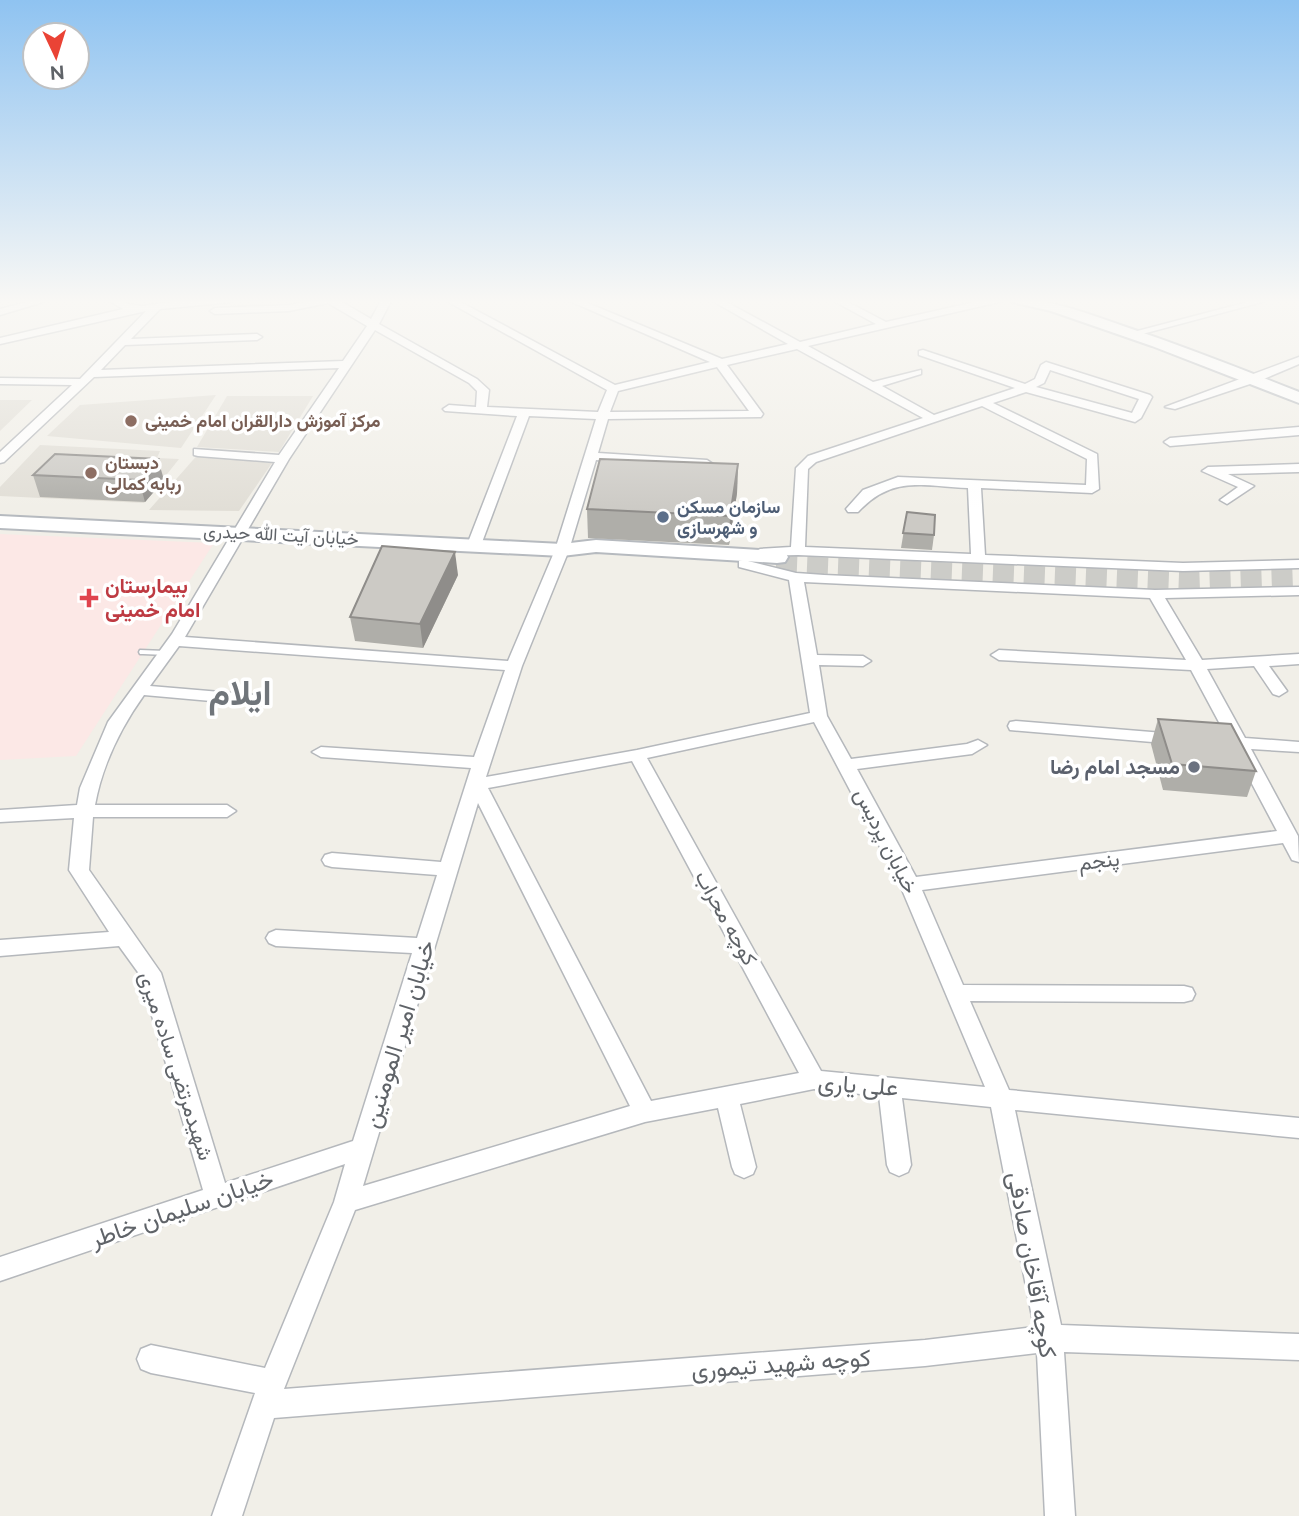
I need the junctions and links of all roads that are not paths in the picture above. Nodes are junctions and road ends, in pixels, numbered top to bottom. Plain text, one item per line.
1 (95, 370) edge
2 (240, 370) edge
3 (342, 370) edge
4 (450, 370) edge
5 (578, 370) edge
6 (689, 370) edge
7 (725, 370) edge
8 (842, 370) edge
9 (972, 370) edge
10 (1044, 370) edge
11 (1061, 370) edge
12 (1230, 370) edge
13 (1276, 370) edge
14 (917, 372) dead end
15 (87, 378) junction
16 (1255, 379) junction
17 (0, 381) edge
18 (870, 386) junction
19 (1026, 388) junction
20 (614, 389) junction
21 (1299, 398) edge
22 (984, 403) junction
23 (1171, 407) dead end
24 (449, 409) dead end
25 (481, 411) junction
26 (524, 413) junction
27 (603, 416) junction
28 (935, 420) junction
29 (1299, 431) edge
30 (1170, 442) dead end
31 (198, 452) dead end
32 (592, 456) junction
33 (0, 459) edge
34 (283, 459) junction
35 (721, 465) edge
36 (1299, 468) edge
37 (974, 485) junction
38 (1227, 500) dead end
39 (853, 509) dead end
40 (0, 522) edge
41 (237, 533) junction
42 (474, 545) junction
43 (562, 550) junction
44 (798, 551) junction
45 (744, 559) junction
46 (978, 559) junction
47 (776, 561) tunnel mouth
48 (1299, 564) edge
49 (796, 577) junction
50 (1299, 591) edge
51 (1155, 594) junction
52 (170, 647) junction
53 (143, 652) dead end
54 (999, 655) dead end
55 (1299, 659) edge
56 (811, 660) junction
57 (863, 661) dead end
58 (1258, 661) junction
59 (1197, 665) junction
60 (514, 666) junction
61 (140, 690) junction
62 (1279, 691) dead end
63 (257, 700) dead end
64 (819, 716) junction
65 (1016, 726) dead end
66 (1239, 744) junction
67 (978, 745) dead end
68 (1299, 747) edge
69 (321, 752) dead end
70 (637, 755) junction
71 (847, 765) junction
72 (479, 774) junction
73 (85, 811) junction
74 (227, 811) dead end
75 (0, 816) edge
76 (1289, 836) junction
77 (1299, 855) edge
78 (332, 860) dead end
79 (450, 869) junction
80 (910, 885) junction
81 (126, 938) junction
82 (275, 938) dead end
83 (426, 946) junction
84 (0, 948) edge
85 (957, 993) junction
86 (1184, 994) dead end
87 (814, 1080) junction
88 (889, 1086) junction
89 (727, 1098) junction
90 (1000, 1099) junction
91 (645, 1112) junction
92 (1299, 1128) edge
93 (363, 1148) junction
94 (899, 1165) dead end
95 (744, 1167) dead end
96 (217, 1197) junction
97 (346, 1202) junction
98 (0, 1269) edge
99 (1050, 1338) junction
100 (1299, 1347) edge
101 (151, 1359) dead end
102 (268, 1394) junction
103 (227, 1516) edge
104 (1060, 1516) edge

1 - 15 street
2 - 15 street
3 - 34 street, شهیدمرتضی ساده میری
4 - 25 street
5 - 20 street
6 - 20 street
7 - 27 street
8 - 18 street
9 - 19 street
10 - 19 street
11 - 19 street
12 - 16 main road
13 - 16 street
14 - 18 street
15 - 17 street
15 - 33 street
16 - 21 main road
16 - 23 street
18 - 28 street
19 - 22 street
20 - 27 street, خیابان امیر المومنین
22 - 28 street
22 - 37 street
24 - 25 street
25 - 26 street
26 - 27 street
26 - 42 street
27 - 32 street, خیابان امیر المومنین
28 - 44 street
29 - 30 street
31 - 34 street
32 - 35 street
32 - 43 street, خیابان امیر المومنین
34 - 41 street, شهیدمرتضی ساده میری
36 - 38 street
37 - 39 street
37 - 46 street
40 - 41 main road, خیابان آیت الله حیدری
41 - 42 main road, خیابان آیت الله حیدری
41 - 52 street, شهیدمرتضی ساده میری
42 - 43 main road, خیابان آیت الله حیدری
43 - 45 main road, خیابان آیت الله حیدری
43 - 60 street, خیابان امیر المومنین
44 - 45 street
44 - 46 street
45 - 47 main road, خیابان آیت الله حیدری
45 - 49 street
46 - 48 street
49 - 51 street
49 - 56 street, خیابان پردیس
50 - 51 street
51 - 59 street
52 - 53 lane
52 - 60 street
52 - 61 street, شهیدمرتضی ساده میری
54 - 59 street
55 - 58 street
56 - 57 street
56 - 64 street, خیابان پردیس
58 - 59 street
58 - 62 street
59 - 66 street
60 - 72 street, خیابان امیر المومنین
61 - 63 street
61 - 73 street, شهیدمرتضی ساده میری
64 - 70 street
64 - 71 street, خیابان پردیس
65 - 66 street
66 - 68 street
66 - 76 street
67 - 71 street
69 - 72 street
70 - 72 street
70 - 87 street, کوچه محراب
71 - 80 street, خیابان پردیس
72 - 79 street, خیابان امیر المومنین
72 - 91 street
73 - 74 street
73 - 75 street
73 - 81 street, شهیدمرتضی ساده میری
76 - 77 street
76 - 80 street, پنجم
78 - 79 street
79 - 83 street, خیابان امیر المومنین
80 - 85 street, خیابان پردیس
81 - 84 street
81 - 96 street, شهیدمرتضی ساده میری
82 - 83 street
83 - 93 street, خیابان امیر المومنین
85 - 86 street
85 - 90 street, خیابان پردیس
87 - 88 street, علی یاری
87 - 89 street, علی یاری
88 - 90 street, علی یاری
88 - 94 street
89 - 91 street, علی یاری
89 - 95 street
90 - 92 street, علی یاری
90 - 99 street, کوچه آقاخان صادقی
91 - 97 street, علی یاری
93 - 96 street, خیابان سلیمان خاطر
93 - 97 street, خیابان امیر المومنین
96 - 98 street, خیابان سلیمان خاطر
97 - 102 street, خیابان امیر المومنین
99 - 100 street, کوچه شهید تیموری
99 - 102 street, کوچه شهید تیموری
99 - 104 street, کوچه آقاخان صادقی
101 - 102 street, کوچه شهید تیموری
102 - 103 street, خیابان امیر المومنین

